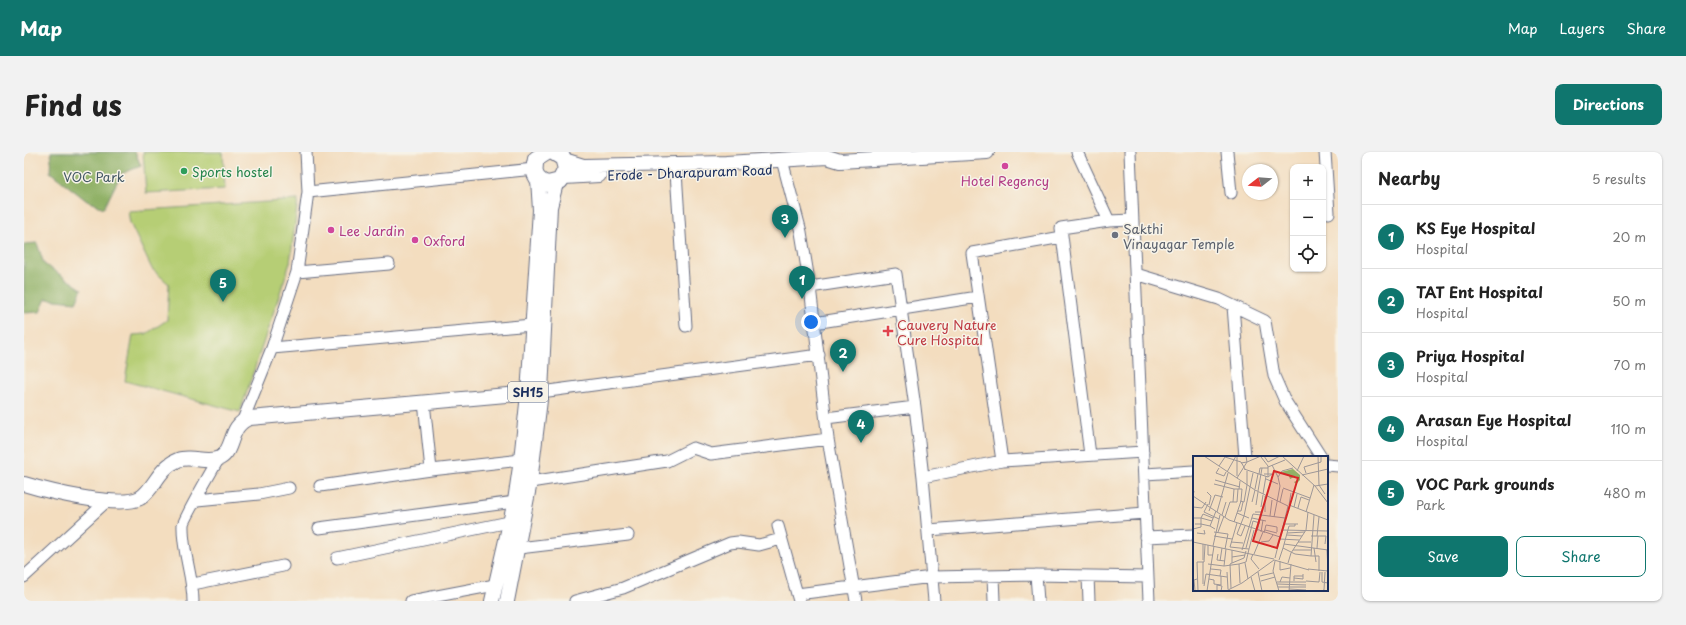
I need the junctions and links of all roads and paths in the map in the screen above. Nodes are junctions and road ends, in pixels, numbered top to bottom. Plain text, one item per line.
1 (306, 152) edge
2 (987, 152) edge
3 (1077, 152) edge
4 (1130, 152) edge
5 (1227, 152) edge
6 (1325, 152) edge
7 (894, 154) edge
8 (840, 156) edge
9 (547, 159) edge
10 (784, 164) junction
11 (676, 172) junction
12 (560, 180) junction
13 (308, 192) junction
14 (1231, 193) dead end
15 (1329, 213) dead end
16 (1132, 220) junction
17 (1109, 221) junction
18 (1062, 237) junction
19 (389, 264) dead end
20 (297, 272) junction
21 (1136, 274) junction
22 (810, 287) junction
23 (978, 297) junction
24 (1233, 306) junction
25 (900, 308) junction
26 (814, 323) junction
27 (532, 325) junction
28 (686, 326) dead end
29 (272, 348) junction
30 (819, 355) junction
31 (535, 393) junction
32 (424, 402) junction
33 (915, 407) junction
34 (826, 418) junction
35 (243, 420) junction
36 (828, 439) junction
37 (1143, 452) junction
38 (1090, 455) junction
39 (1245, 456) edge
40 (1320, 456) edge
41 (219, 458) junction
42 (521, 460) junction
43 (1002, 461) junction
44 (1328, 465) edge
45 (1338, 466) edge
46 (431, 470) junction
47 (1193, 471) edge
48 (1144, 474) junction
49 (923, 477) junction
50 (530, 482) junction
51 (24, 484) edge
52 (320, 486) dead end
53 (289, 488) dead end
54 (197, 500) junction
55 (107, 501) junction
56 (521, 501) junction
57 (1145, 513) junction
58 (509, 522) junction
59 (778, 526) dead end
60 (319, 528) dead end
61 (929, 530) junction
62 (628, 535) dead end
63 (1193, 535) edge
64 (1145, 537) junction
65 (781, 539) junction
66 (518, 548) junction
67 (337, 558) dead end
68 (283, 566) dead end
69 (1036, 575) junction
70 (993, 576) junction
71 (1088, 576) junction
72 (24, 577) edge
73 (932, 577) junction
74 (1147, 578) junction
75 (193, 584) junction
76 (495, 585) junction
77 (853, 586) junction
78 (798, 597) edge
79 (193, 601) edge
80 (411, 601) edge
81 (492, 601) edge
82 (507, 601) edge
83 (575, 601) edge
84 (856, 601) edge
85 (934, 601) edge
86 (994, 601) edge
87 (1038, 601) edge
88 (1089, 601) edge
89 (1149, 601) edge

1 - 13 street
2 - 7 main road, Erode - Dharapuram Road
3 - 17 street
4 - 16 street
5 - 14 street
6 - 15 street
7 - 8 main road, Erode - Dharapuram Road
8 - 10 main road, Erode - Dharapuram Road
9 - 10 main road, Erode - Dharapuram Road
9 - 12 highway
9 - 12 highway
9 - 13 street
9 - 27 main road, SH15
10 - 11 main road, Erode - Dharapuram Road
10 - 22 street
11 - 12 main road, Erode - Dharapuram Road
11 - 28 street
12 - 31 main road, SH15
13 - 20 street
16 - 17 street
16 - 21 street
17 - 18 street
18 - 23 street
18 - 38 street
19 - 20 street
20 - 29 street
21 - 24 street
21 - 37 street
22 - 25 street
22 - 26 street
23 - 25 street
23 - 43 street
24 - 39 street
24 - 40 street
25 - 26 street
25 - 33 street
26 - 30 street
27 - 29 street
27 - 31 main road, SH15
29 - 35 street
30 - 31 street
30 - 34 street
31 - 32 main road
31 - 42 main road, SH15
31 - 50 main road, SH15
32 - 35 main road
32 - 46 street
33 - 34 street
33 - 49 street
34 - 36 street
35 - 41 main road
36 - 50 street
36 - 77 street
37 - 38 street
37 - 48 street
38 - 43 street
41 - 54 street
41 - 55 main road
42 - 46 street
42 - 56 main road, SH15
43 - 49 street
44 - 45 street
46 - 52 street
47 - 48 street
48 - 57 street
49 - 61 street
50 - 56 main road, SH15
51 - 55 main road
53 - 54 street
54 - 75 street
55 - 72 street
56 - 58 main road, SH15
56 - 60 street
56 - 66 main road, SH15
57 - 61 street
57 - 64 street
58 - 67 street
58 - 76 main road, SH15
59 - 65 street
61 - 73 street
62 - 66 street
63 - 64 street
64 - 74 street
65 - 78 street
65 - 83 street
66 - 82 main road, SH15
68 - 75 street
69 - 70 street
69 - 71 street
69 - 87 street
70 - 73 street
70 - 86 street
71 - 74 street
71 - 88 street
73 - 77 street
73 - 85 street
74 - 89 street
75 - 79 street
76 - 80 street
76 - 81 main road, SH15
77 - 78 street
77 - 84 street

